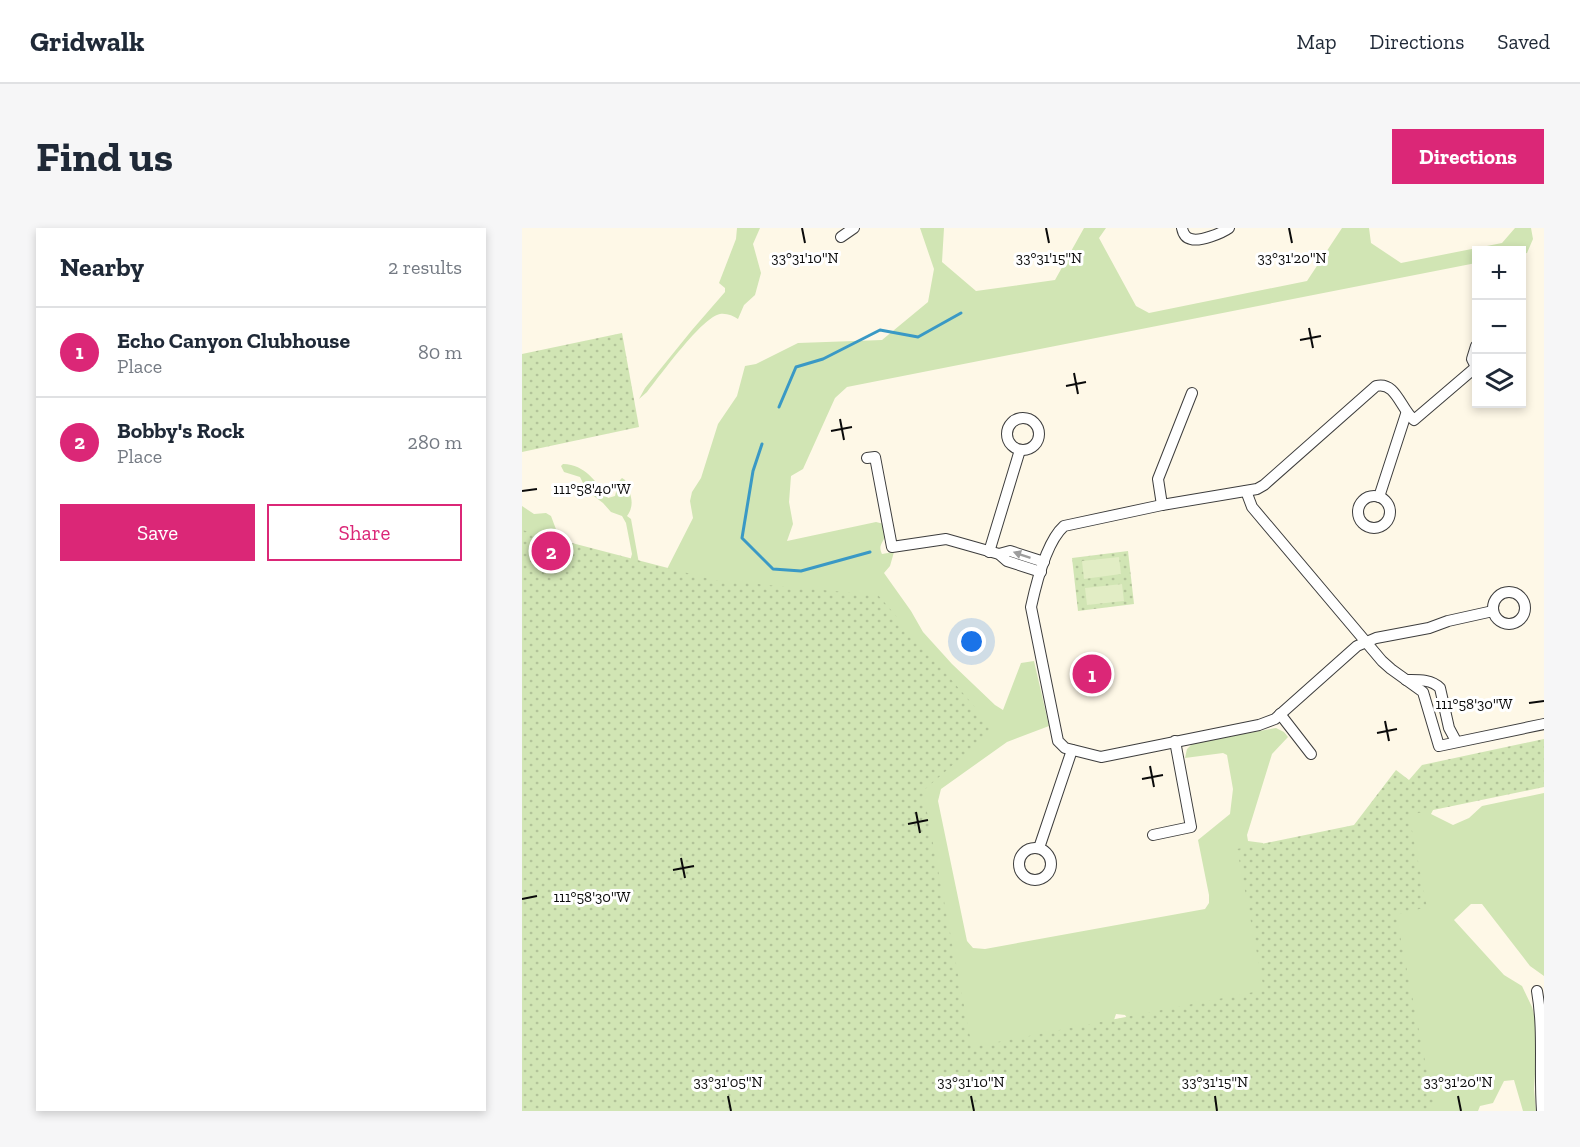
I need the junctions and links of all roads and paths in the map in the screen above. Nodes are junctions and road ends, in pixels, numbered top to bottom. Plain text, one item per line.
1 (854, 228) edge
2 (1182, 228) edge
3 (1229, 228) edge
4 (841, 237) dead end
5 (1472, 370) edge
6 (1192, 393) dead end
7 (1406, 414) junction
8 (1020, 450) dead end
9 (867, 458) dead end
10 (1246, 491) junction
11 (1379, 497) dead end
12 (1162, 505) junction
13 (994, 553) junction
14 (1042, 567) junction
15 (1493, 611) dead end
16 (1366, 642) junction
17 (1406, 680) junction
18 (1280, 714) junction
19 (1544, 724) edge
20 (1175, 741) junction
21 (1456, 741) junction
22 (1072, 750) junction
23 (1311, 754) dead end
24 (1153, 835) dead end
25 (1039, 848) dead end
26 (1537, 992) dead end
27 (1542, 1111) edge

1 - 4 street
2 - 3 street
5 - 7 street
6 - 12 street
7 - 10 street
7 - 11 street
8 - 13 street
9 - 13 street
10 - 12 street
10 - 16 street
12 - 14 street
13 - 14 street
14 - 22 street
15 - 16 street
16 - 17 street
16 - 18 street
17 - 21 street
17 - 21 street
18 - 20 street
18 - 23 street
19 - 21 street
20 - 22 street
20 - 24 street
22 - 25 street
26 - 27 street

